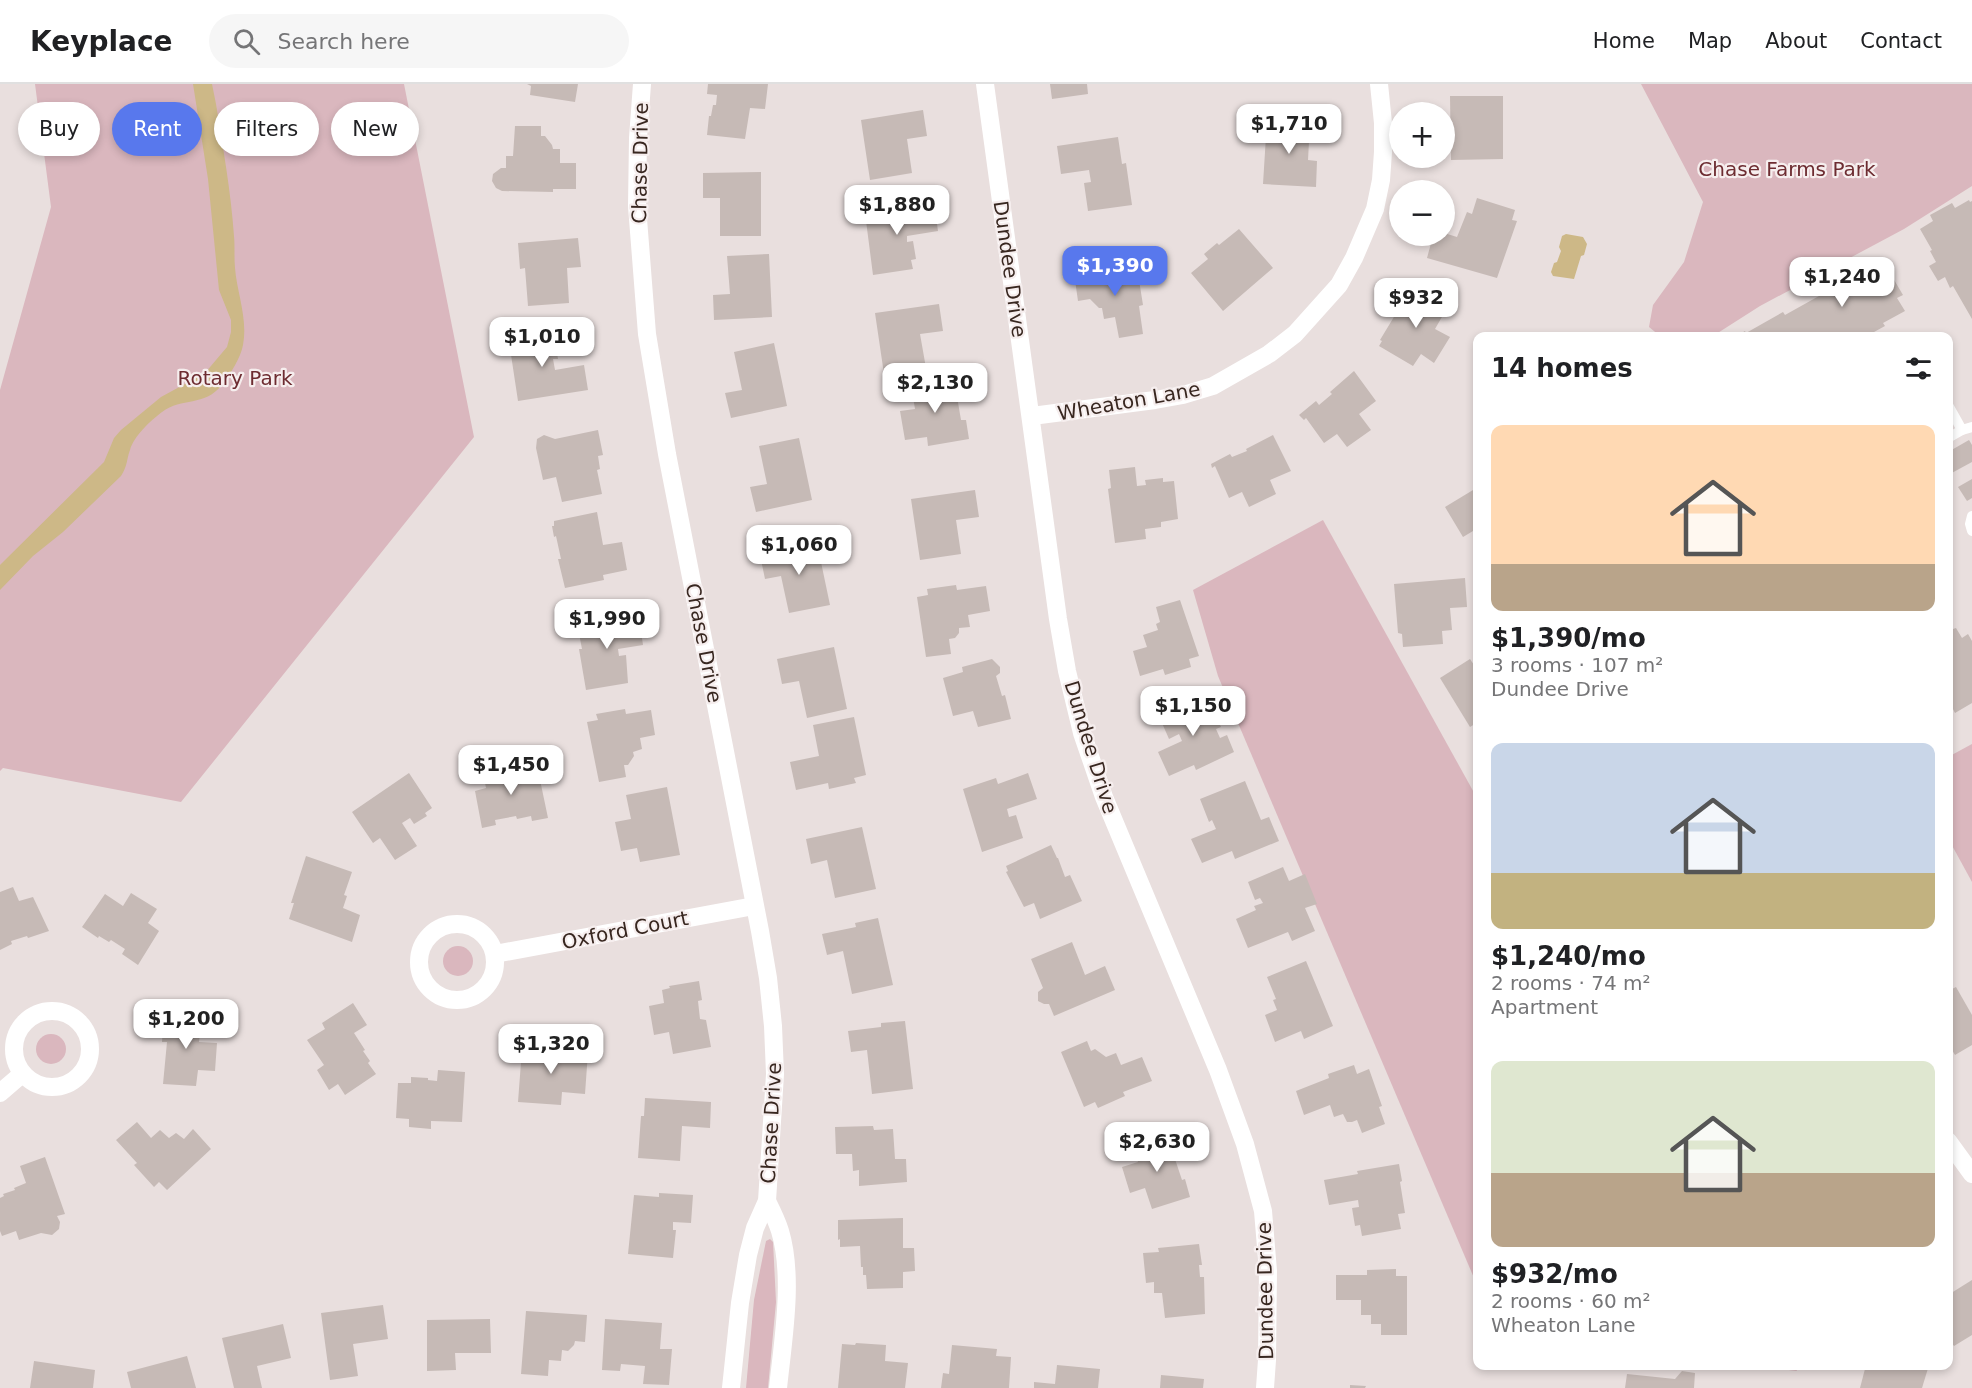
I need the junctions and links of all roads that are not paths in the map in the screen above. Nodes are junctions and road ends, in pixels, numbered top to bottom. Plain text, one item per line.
1 (642, 84) edge
2 (985, 84) edge
3 (1379, 84) edge
4 (1953, 411) edge
5 (1032, 417) junction
6 (1967, 429) edge
7 (1953, 436) edge
8 (1972, 516) edge
9 (1972, 531) edge
10 (754, 906) junction
11 (495, 954) junction
12 (22, 1074) junction
13 (0, 1093) edge
14 (1953, 1148) edge
15 (1972, 1174) edge
16 (767, 1201) junction
17 (731, 1388) edge
18 (778, 1388) edge
19 (1265, 1388) edge

1 - 10 street, Chase Drive
2 - 5 street, Dundee Drive
3 - 5 street, Wheaton Lane
4 - 6 lane
5 - 19 street, Dundee Drive
6 - 7 lane
8 - 9 lane
10 - 11 street, Oxford Court
10 - 16 street, Chase Drive
11 - 11 street
12 - 12 street
12 - 13 street
14 - 15 street
16 - 17 street, Chase Drive
16 - 18 street, Chase Drive

